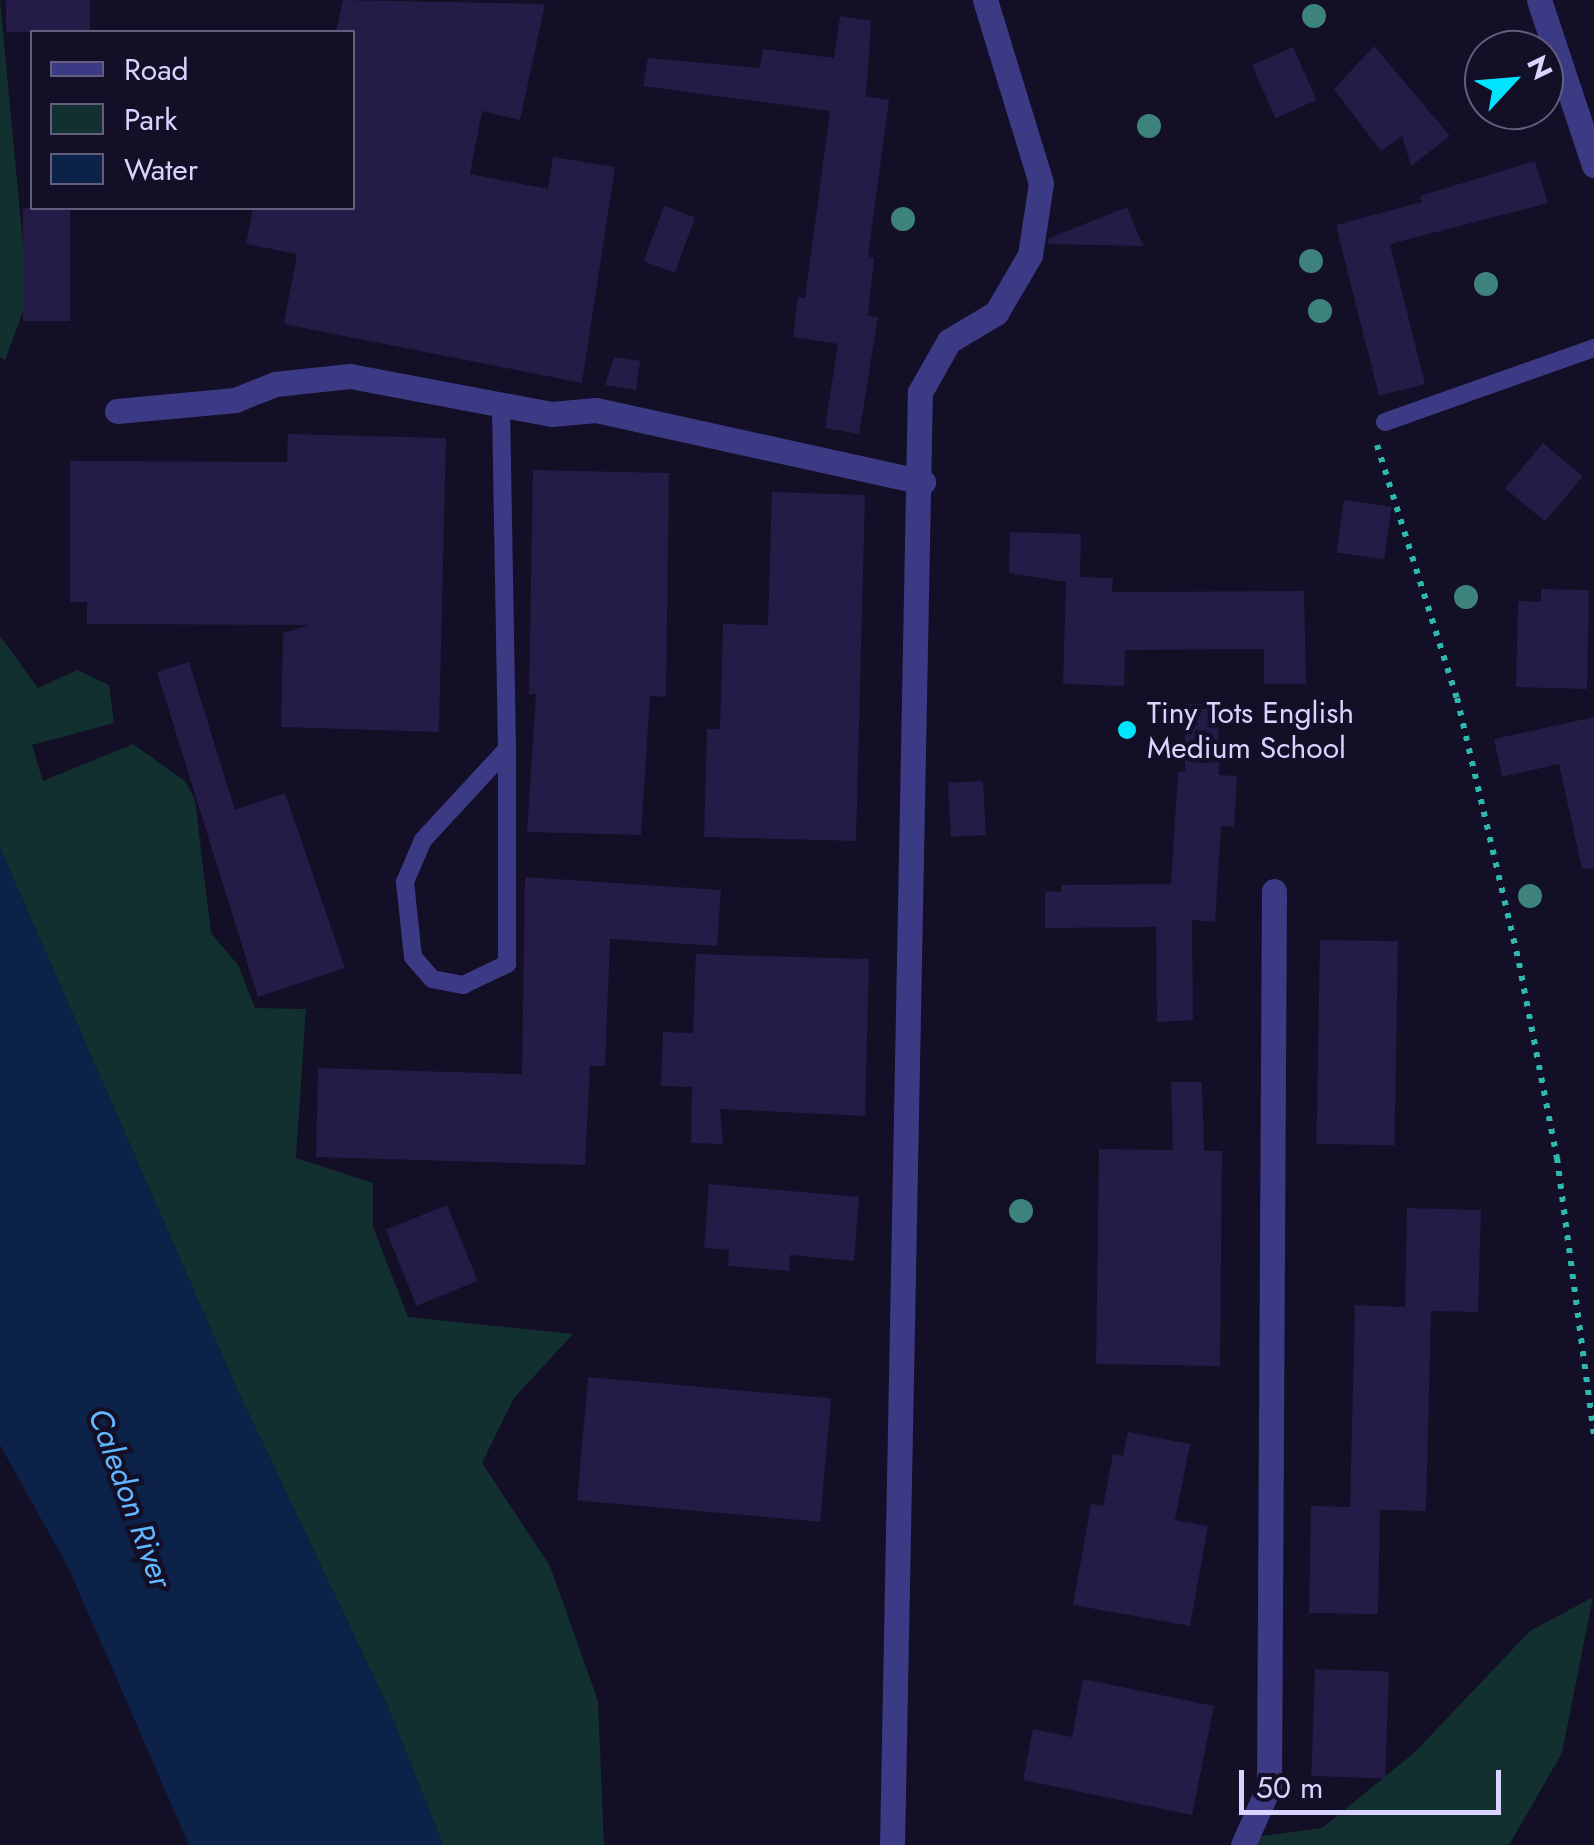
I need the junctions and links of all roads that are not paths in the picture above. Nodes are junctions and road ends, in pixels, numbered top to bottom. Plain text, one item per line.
1 (985, 0) edge
2 (1539, 0) edge
3 (1594, 164) edge
4 (1594, 348) edge
5 (500, 407) junction
6 (118, 411) dead end
7 (1385, 422) road end
8 (923, 482) junction
9 (508, 749) junction
10 (1274, 891) dead end
11 (892, 1845) edge
12 (1243, 1845) edge

1 - 8 street
2 - 3 street
4 - 7 lane
5 - 6 street
5 - 8 street
5 - 9 lane
8 - 11 street
9 - 9 lane
10 - 12 street

